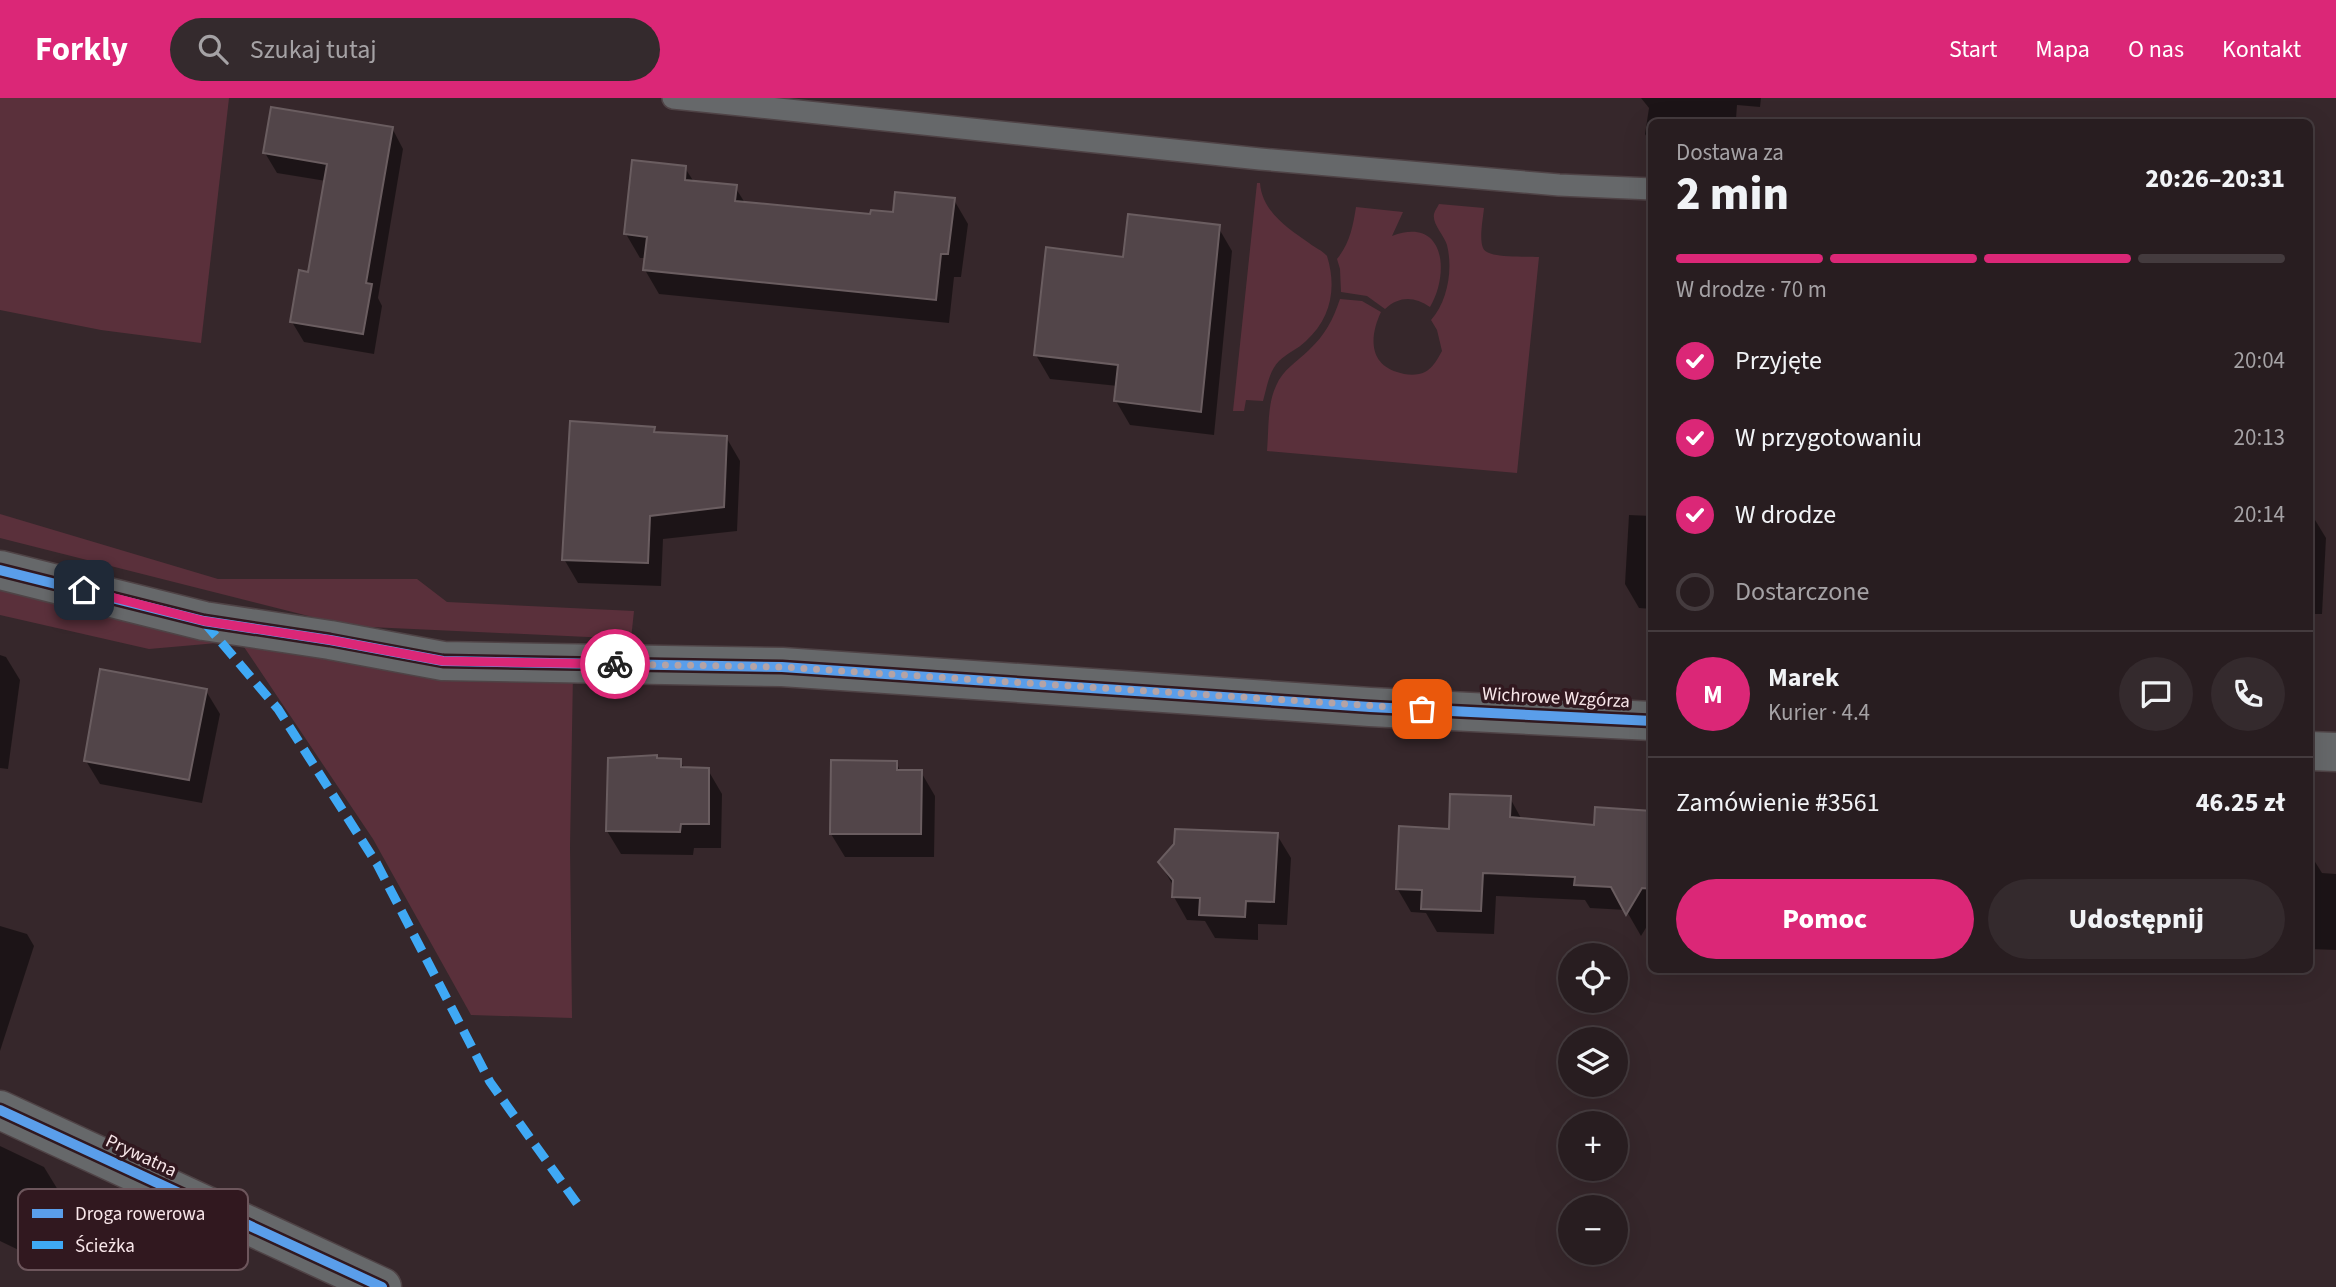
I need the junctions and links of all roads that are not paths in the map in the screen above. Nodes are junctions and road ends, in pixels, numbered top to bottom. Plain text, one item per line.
1 (673, 98) edge
2 (1648, 189) edge
3 (0, 570) edge
4 (1648, 721) edge
5 (2313, 751) edge
6 (2336, 752) edge
7 (0, 1110) edge
8 (170, 1189) edge
9 (248, 1225) edge
10 (382, 1287) edge

1 - 2 lane
3 - 4 street, Wichrowe Wzgórza
5 - 6 street
7 - 8 street, Prywatna
9 - 10 street, Prywatna

